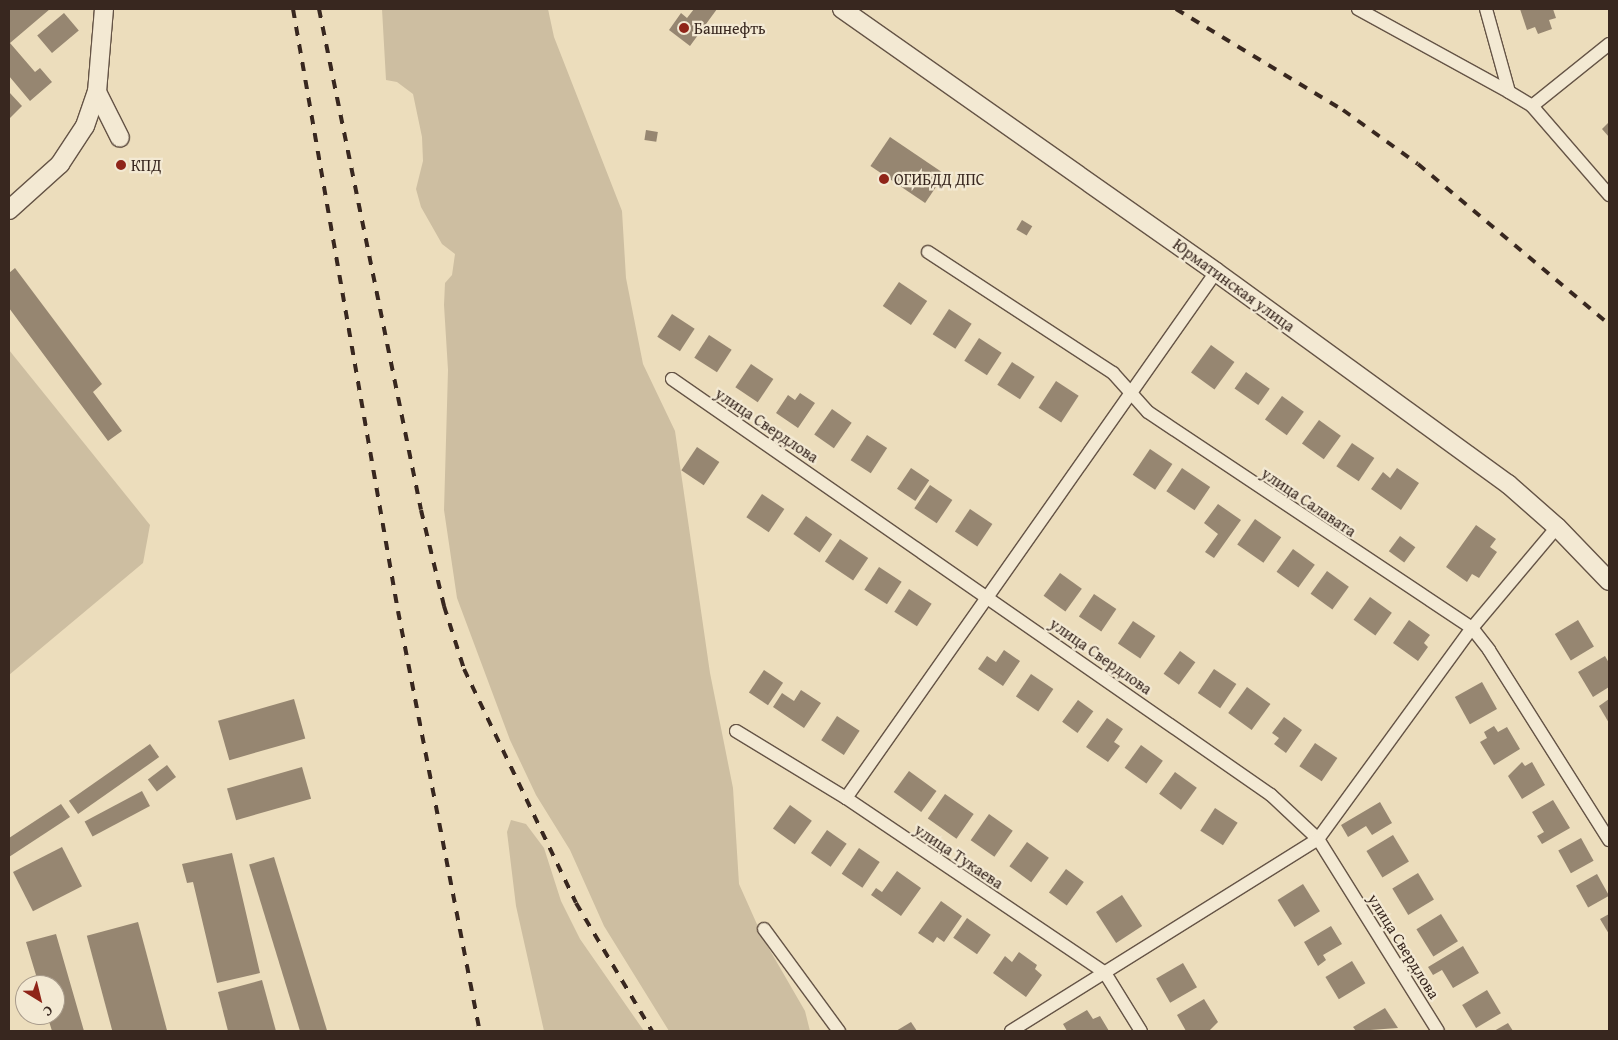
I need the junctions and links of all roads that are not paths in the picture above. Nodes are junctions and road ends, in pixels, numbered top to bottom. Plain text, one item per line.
1 (104, 9) edge
2 (842, 9) edge
3 (1358, 9) edge
4 (1486, 9) edge
5 (1609, 44) edge
6 (97, 92) junction
7 (1509, 92) junction
8 (1532, 106) junction
9 (120, 138) dead end
10 (1609, 195) edge
11 (9, 210) edge
12 (928, 252) dead end
13 (1216, 272) junction
14 (672, 380) dead end
15 (1131, 391) junction
16 (1557, 527) junction
17 (1609, 582) edge
18 (988, 596) junction
19 (1472, 628) junction
20 (736, 731) dead end
21 (846, 798) junction
22 (1318, 839) junction
23 (1609, 840) edge
24 (764, 929) dead end
25 (1105, 973) junction
26 (839, 1031) edge
27 (1011, 1031) edge
28 (1141, 1031) edge
29 (1438, 1031) edge

1 - 6 main road
2 - 13 main road, Юрматинская улица
3 - 7 street
4 - 7 street
5 - 8 street
6 - 9 main road
6 - 11 main road
7 - 8 street
8 - 10 street
12 - 15 street, улица Салавата
13 - 15 street
13 - 16 main road, Юрматинская улица
14 - 18 street, улица Свердлова
15 - 18 street
15 - 19 street, улица Салавата
16 - 17 main road, Юрматинская улица
16 - 19 street
18 - 21 street
18 - 22 street, улица Свердлова
19 - 22 street
19 - 23 street, улица Салавата
20 - 21 street, улица Тукаева
21 - 25 street, улица Тукаева
22 - 25 street
22 - 29 street, улица Свердлова
24 - 26 street
25 - 27 street
25 - 28 street, улица Тукаева

